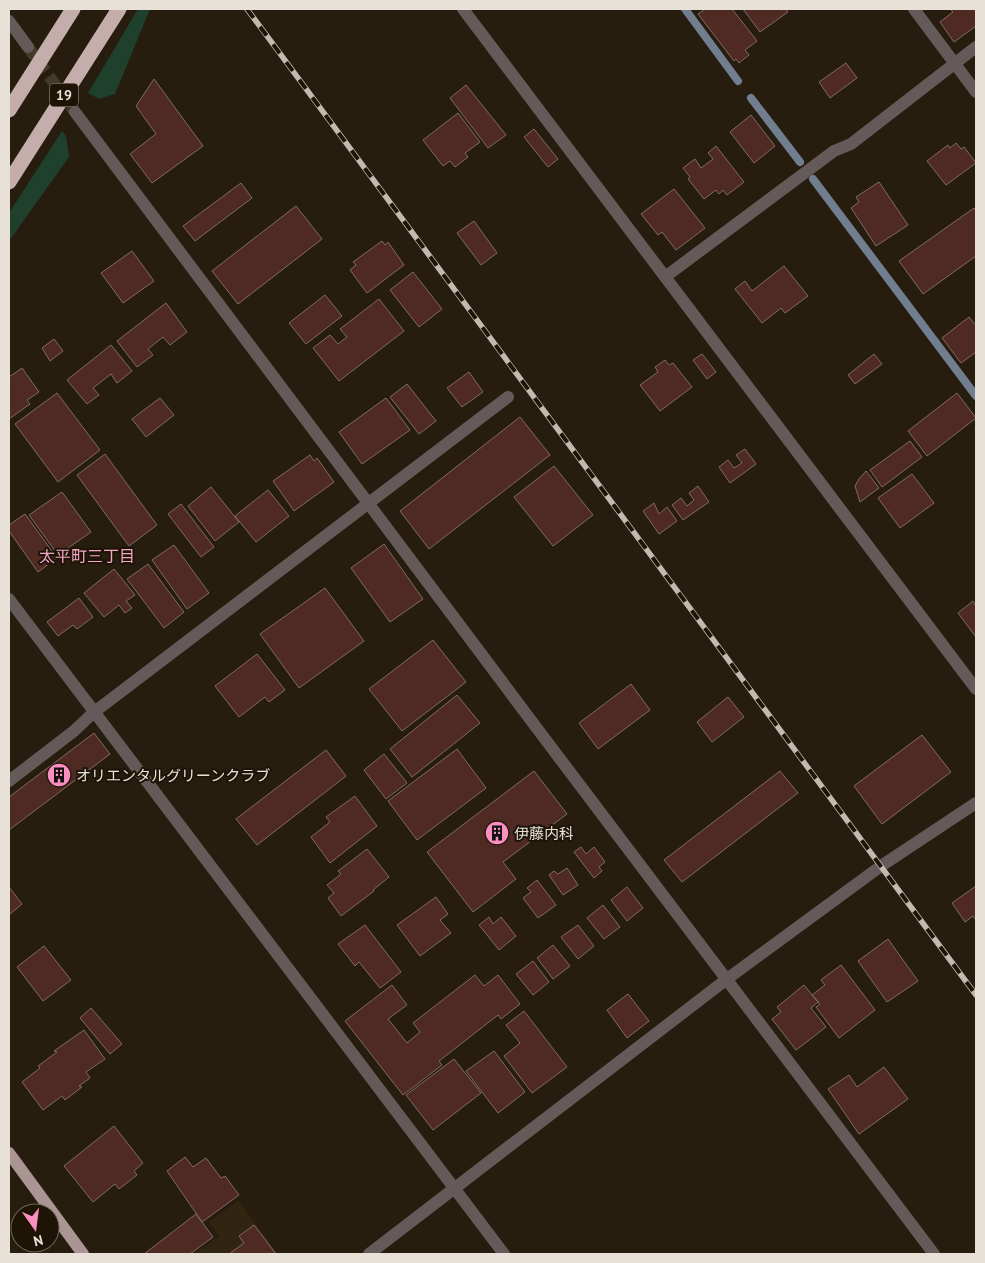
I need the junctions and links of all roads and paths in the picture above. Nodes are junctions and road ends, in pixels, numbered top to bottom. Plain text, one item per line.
1 (73, 9) edge
2 (119, 9) edge
3 (463, 9) edge
4 (914, 9) edge
5 (9, 21) edge
6 (976, 46) edge
7 (28, 47) tunnel mouth
8 (954, 63) junction
9 (976, 92) edge
10 (9, 110) edge
11 (75, 112) tunnel mouth
12 (9, 182) edge
13 (665, 277) junction
14 (508, 397) dead end
15 (368, 503) junction
16 (9, 600) edge
17 (976, 689) edge
18 (93, 713) junction
19 (9, 781) edge
20 (976, 804) edge
21 (727, 979) junction
22 (9, 1154) edge
23 (454, 1189) junction
24 (83, 1254) edge
25 (369, 1254) edge
26 (504, 1254) edge
27 (934, 1254) edge

1 - 10 highway, 19
2 - 12 highway, 19
3 - 13 street
4 - 8 street
5 - 7 street
6 - 8 street
8 - 9 street
8 - 13 street
11 - 15 street
13 - 17 street
14 - 15 street
15 - 18 street
15 - 21 street
16 - 18 street
18 - 19 street
18 - 23 street
20 - 21 street
21 - 23 street
21 - 27 street
22 - 24 main road
23 - 25 street
23 - 26 street

